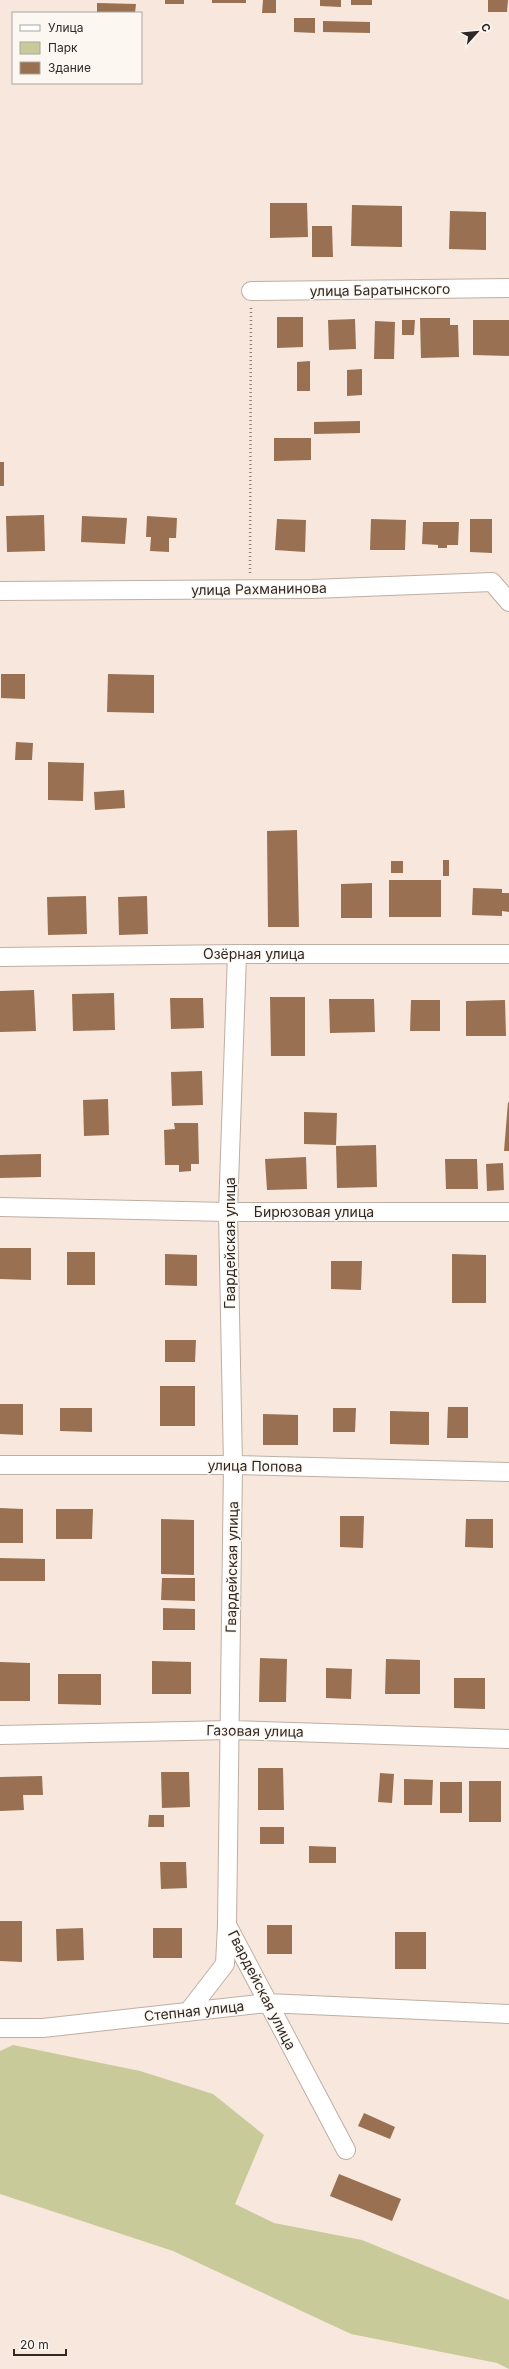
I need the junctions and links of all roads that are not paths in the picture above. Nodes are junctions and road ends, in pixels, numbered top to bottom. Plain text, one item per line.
1 (509, 288) edge
2 (251, 291) road end
3 (0, 591) edge
4 (509, 602) edge
5 (238, 954) junction
6 (509, 954) edge
7 (0, 958) edge
8 (0, 1207) edge
9 (228, 1212) junction
10 (509, 1212) edge
11 (0, 1465) edge
12 (233, 1465) junction
13 (509, 1472) edge
14 (230, 1730) junction
15 (0, 1735) edge
16 (509, 1739) edge
17 (227, 1925) junction
18 (267, 2003) junction
19 (188, 2012) junction
20 (509, 2014) edge
21 (0, 2028) edge
22 (346, 2150) dead end

1 - 2 street, улица Баратынского
3 - 4 street, улица Рахманинова
5 - 6 street, Озёрная улица
5 - 7 street, Озёрная улица
5 - 9 street, Гвардейская улица
8 - 9 street, Бирюзовая улица
9 - 10 street, Бирюзовая улица
9 - 12 street, Гвардейская улица
11 - 12 street, улица Попова
12 - 13 street, улица Попова
12 - 14 street, Гвардейская улица
14 - 15 street, Газовая улица
14 - 16 street, Газовая улица
14 - 17 street, Гвардейская улица
17 - 18 street, Гвардейская улица
17 - 19 street
18 - 19 street, Степная улица
18 - 20 street, Степная улица
18 - 22 street, Гвардейская улица
19 - 21 street, Степная улица

